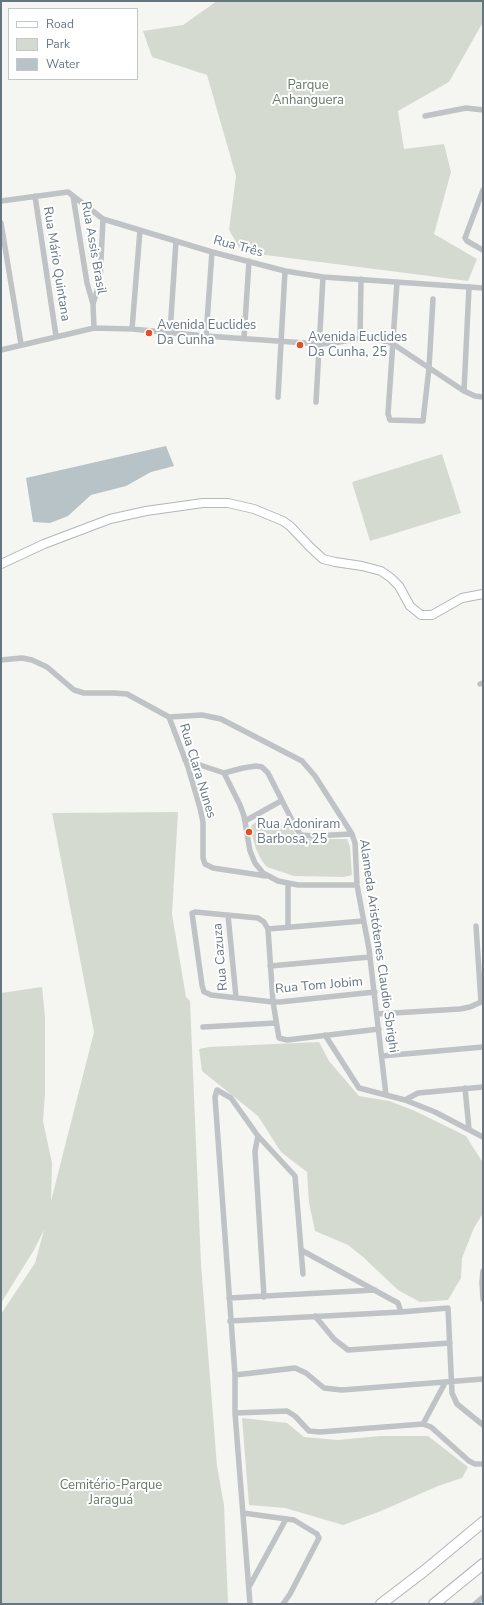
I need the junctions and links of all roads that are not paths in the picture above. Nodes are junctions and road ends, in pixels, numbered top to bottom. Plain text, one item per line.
1 (483, 110) edge
2 (425, 116) dead end
3 (483, 190) edge
4 (35, 196) junction
5 (73, 196) junction
6 (1, 201) edge
7 (103, 219) junction
8 (1, 223) edge
9 (140, 230) junction
10 (176, 241) junction
11 (483, 250) edge
12 (212, 252) junction
13 (249, 261) junction
14 (285, 271) junction
15 (323, 277) junction
16 (360, 279) junction
17 (397, 282) junction
18 (469, 287) junction
19 (483, 288) edge
20 (433, 299) dead end
21 (93, 304) junction
22 (94, 328) junction
23 (132, 329) junction
24 (170, 333) junction
25 (56, 336) junction
26 (206, 336) junction
27 (244, 338) junction
28 (360, 338) junction
29 (281, 340) junction
30 (21, 344) junction
31 (320, 344) junction
32 (393, 344) junction
33 (1, 350) edge
34 (429, 368) junction
35 (464, 391) junction
36 (278, 397) dead end
37 (483, 397) edge
38 (316, 402) dead end
39 (1, 564) edge
40 (483, 594) edge
41 (1, 660) edge
42 (169, 716) junction
43 (185, 760) junction
44 (224, 773) junction
45 (281, 802) junction
46 (245, 821) junction
47 (352, 834) junction
48 (266, 876) junction
49 (288, 884) junction
50 (357, 885) junction
51 (228, 915) junction
52 (363, 921) junction
53 (288, 926) junction
54 (476, 926) dead end
55 (268, 929) junction
56 (370, 956) junction
57 (270, 966) junction
58 (375, 992) junction
59 (236, 997) junction
60 (273, 1002) junction
61 (377, 1014) junction
62 (276, 1023) junction
63 (203, 1028) dead end
64 (379, 1029) junction
65 (325, 1035) junction
66 (483, 1047) edge
67 (382, 1056) junction
68 (483, 1087) edge
69 (464, 1088) junction
70 (386, 1095) junction
71 (405, 1100) junction
72 (469, 1130) junction
73 (258, 1136) junction
74 (483, 1137) edge
75 (301, 1250) junction
76 (483, 1271) edge
77 (303, 1274) dead end
78 (482, 1282) edge
79 (375, 1290) junction
80 (264, 1297) junction
81 (229, 1298) junction
82 (483, 1299) edge
83 (401, 1312) junction
84 (315, 1316) junction
85 (230, 1321) junction
86 (450, 1343) junction
87 (235, 1376) junction
88 (483, 1379) edge
89 (448, 1383) junction
90 (235, 1413) junction
91 (424, 1424) junction
92 (483, 1425) edge
93 (483, 1464) edge
94 (243, 1513) junction
95 (286, 1519) junction
96 (483, 1522) edge
97 (483, 1564) edge
98 (249, 1588) junction
99 (483, 1597) edge
100 (250, 1604) edge
101 (283, 1604) edge
102 (381, 1604) edge
103 (434, 1604) edge
104 (475, 1604) edge

1 - 2 street
3 - 11 street
4 - 5 street, Rua Três
4 - 6 street, Rua Três
4 - 25 street, Rua Mário Quintana
5 - 7 street, Rua Três
5 - 21 street, Rua Assis Brasil
7 - 9 street, Rua Três
7 - 21 street
8 - 30 street
9 - 10 street, Rua Três
9 - 23 street
10 - 12 street, Rua Três
10 - 24 street
12 - 13 street, Rua Três
12 - 26 street
13 - 14 street, Rua Três
13 - 27 street
14 - 15 street, Rua Três
14 - 29 street
15 - 16 street, Rua Três
15 - 31 street
16 - 17 street, Rua Três
16 - 28 street
17 - 18 street, Rua Três
17 - 32 street
18 - 19 street, Rua Três
18 - 35 street
20 - 34 street
21 - 22 street
22 - 23 street
22 - 25 street
23 - 24 street
24 - 26 street
25 - 30 street
26 - 27 street
27 - 29 street
28 - 31 street
28 - 32 street
29 - 31 street
29 - 36 street
30 - 33 street
31 - 38 street
32 - 34 street
32 - 34 street
34 - 35 street
35 - 37 street
39 - 40 main road
41 - 42 street, Alameda Aristótenes Claudio Sbrighi
42 - 43 street, Rua Clara Nunes
42 - 47 street, Alameda Aristótenes Claudio Sbrighi
43 - 44 street
43 - 48 street, Rua Clara Nunes
44 - 45 street
44 - 46 street
45 - 46 street
45 - 47 street
46 - 48 street
47 - 50 street, Alameda Aristótenes Claudio Sbrighi
48 - 49 street
49 - 50 street
49 - 53 street
50 - 52 street, Alameda Aristótenes Claudio Sbrighi
51 - 55 street
51 - 59 street, Rua Cazuza
51 - 59 street, Rua Tom Jobim
52 - 53 street
52 - 56 street, Alameda Aristótenes Claudio Sbrighi
53 - 55 street
54 - 61 street
55 - 57 street
56 - 57 street
56 - 58 street, Alameda Aristótenes Claudio Sbrighi
57 - 60 street
58 - 60 street, Rua Tom Jobim
58 - 61 street, Alameda Aristótenes Claudio Sbrighi
59 - 60 street, Rua Tom Jobim
60 - 62 street
61 - 64 street, Alameda Aristótenes Claudio Sbrighi
62 - 63 street
62 - 65 street
64 - 65 street
64 - 67 street, Alameda Aristótenes Claudio Sbrighi
65 - 70 street
66 - 67 street
67 - 70 street, Alameda Aristótenes Claudio Sbrighi
68 - 69 street
69 - 71 street
69 - 72 street
70 - 71 street
71 - 72 street
72 - 74 street
73 - 75 street
73 - 80 street
73 - 81 street
75 - 77 street
75 - 79 street
76 - 78 street
78 - 82 street
79 - 80 street
79 - 83 street
80 - 81 street
81 - 85 street
83 - 84 street
83 - 86 street
84 - 85 street
84 - 86 street
85 - 87 street
86 - 89 street
87 - 89 street
87 - 90 street
88 - 89 street
89 - 91 street
89 - 92 street
90 - 91 street
90 - 94 street
91 - 93 street
94 - 95 street
94 - 98 street
95 - 98 street
95 - 101 street
96 - 102 highway
97 - 103 highway
98 - 100 street
99 - 104 street

